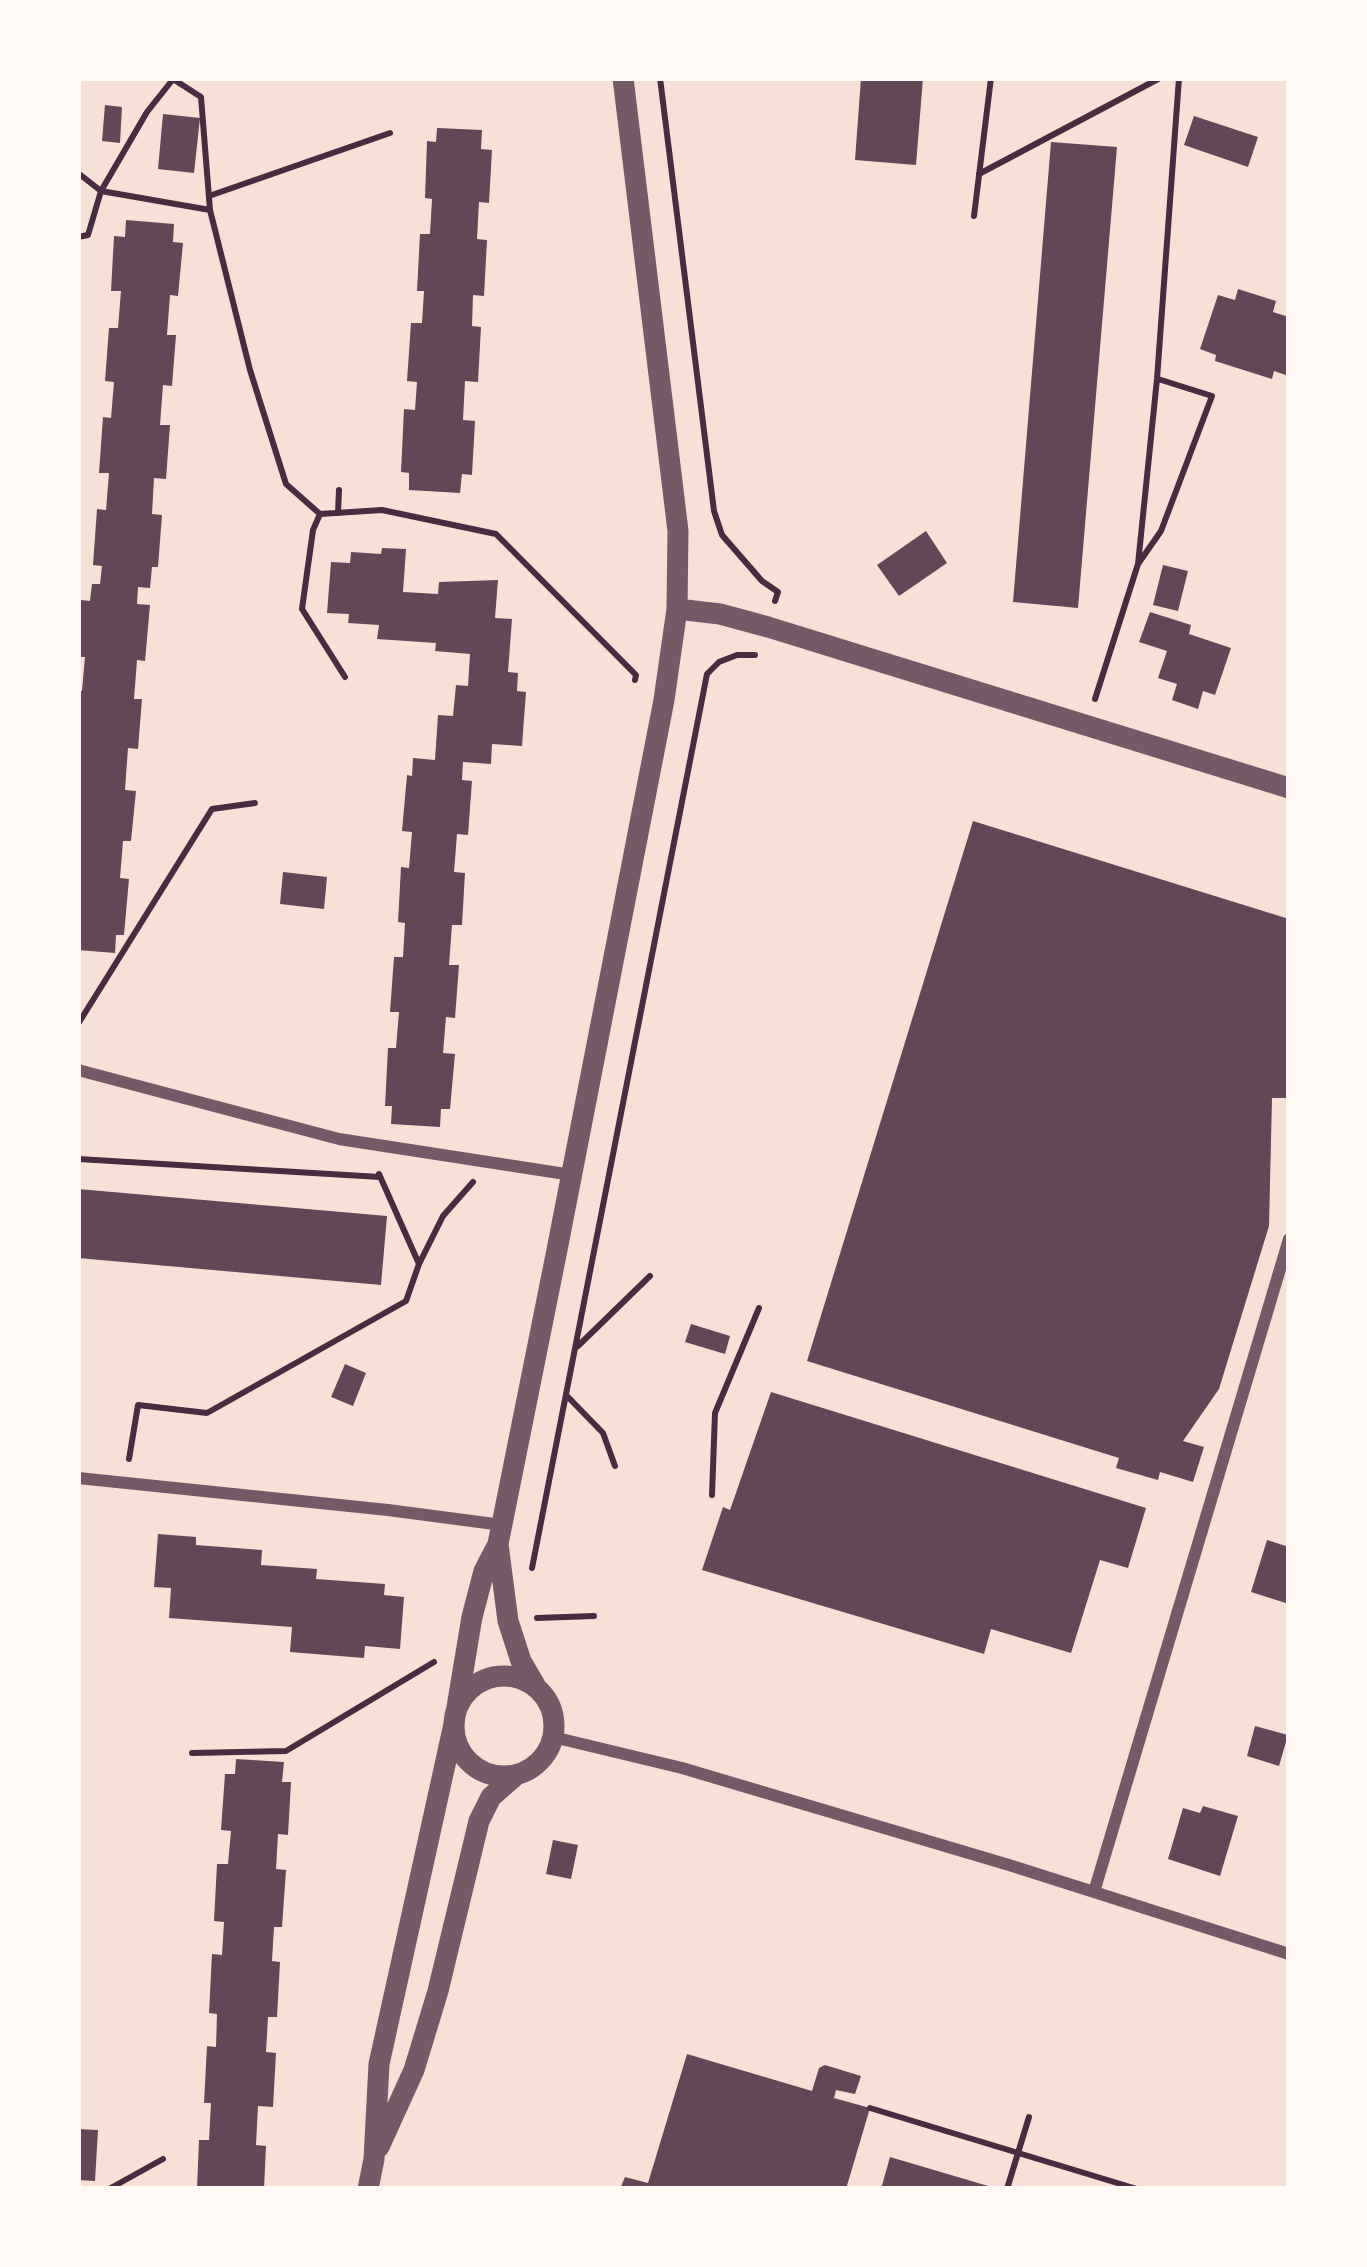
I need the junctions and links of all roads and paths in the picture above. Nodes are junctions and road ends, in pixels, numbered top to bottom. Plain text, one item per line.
1 (173, 78) edge
2 (623, 78) edge
3 (660, 78) edge
4 (991, 78) edge
5 (1160, 78) edge
6 (1179, 78) edge
7 (390, 133) dead end
8 (78, 173) edge
9 (979, 174) junction
10 (101, 191) junction
11 (209, 196) junction
12 (210, 210) junction
13 (974, 216) dead end
14 (78, 237) edge
15 (1157, 379) junction
16 (339, 490) dead end
17 (338, 513) junction
18 (320, 514) junction
19 (1138, 564) junction
20 (778, 592) dead end
21 (677, 609) junction
22 (760, 656) dead end
23 (345, 677) dead end
24 (632, 694) dead end
25 (1087, 725) junction
26 (1289, 788) edge
27 (255, 802) dead end
28 (78, 1024) edge
29 (78, 1070) edge
30 (364, 1144) junction
31 (78, 1159) edge
32 (491, 1162) junction
33 (572, 1175) junction
34 (380, 1177) junction
35 (1289, 1239) edge
36 (419, 1264) junction
37 (650, 1276) dead end
38 (759, 1309) dead end
39 (575, 1349) junction
40 (566, 1395) junction
41 (615, 1466) dead end
42 (78, 1478) edge
43 (125, 1482) junction
44 (712, 1495) dead end
45 (500, 1535) junction
46 (528, 1589) dead end
47 (439, 1659) dead end
48 (536, 1686) junction
49 (456, 1716) junction
50 (553, 1737) junction
51 (192, 1753) dead end
52 (516, 1775) junction
53 (1094, 1892) junction
54 (1289, 1954) edge
55 (870, 2108) dead end
56 (1029, 2116) dead end
57 (1018, 2153) junction
58 (374, 2158) junction
59 (163, 2159) dead end
60 (1134, 2188) edge
61 (109, 2189) edge
62 (368, 2189) edge
63 (1007, 2189) edge

1 - 10 path
1 - 11 path
2 - 21 street
3 - 20 path
4 - 9 path
5 - 9 path
6 - 15 path
7 - 11 path
8 - 10 path
9 - 13 path
10 - 12 path
10 - 14 path
11 - 12 path
12 - 18 path
15 - 19 path
15 - 19 path
16 - 17 path
17 - 18 path
17 - 24 path
18 - 23 path
19 - 25 path
21 - 25 street
21 - 33 street
22 - 39 path
25 - 26 street
27 - 28 path
29 - 30 street
30 - 32 street
30 - 34 path
31 - 34 path
32 - 33 street
32 - 36 path
33 - 45 street
34 - 36 path
35 - 53 street
36 - 43 path
37 - 39 path
38 - 44 path
39 - 40 path
40 - 41 path
40 - 46 path
42 - 43 street
43 - 45 street
45 - 48 street
45 - 49 street
47 - 51 path
48 - 49 street
48 - 50 street
49 - 52 street
49 - 58 street
50 - 52 street
50 - 53 street
52 - 58 street
53 - 54 street
55 - 57 path
56 - 57 path
57 - 60 path
57 - 63 path
58 - 62 street
59 - 61 path

